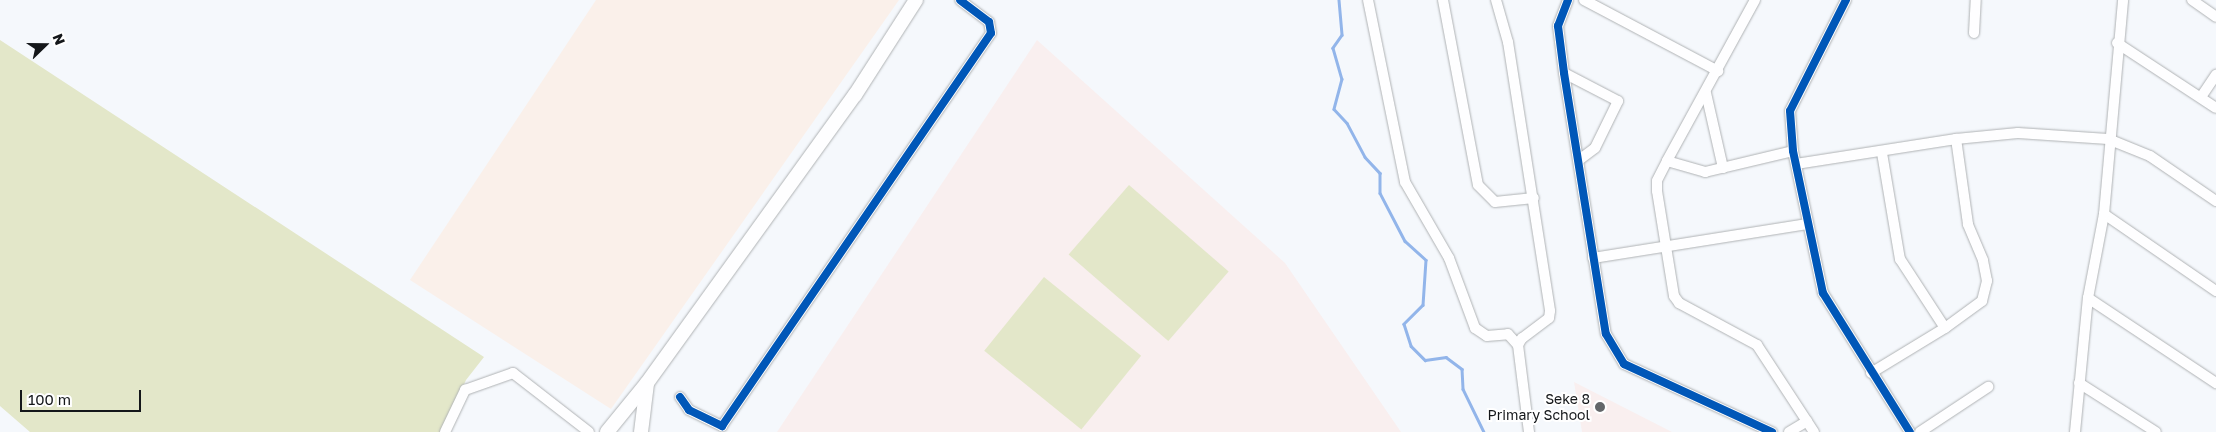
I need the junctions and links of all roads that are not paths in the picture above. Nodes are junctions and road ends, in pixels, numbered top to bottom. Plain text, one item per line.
1 (916, 0) edge
2 (960, 0) edge
3 (1368, 0) edge
4 (1443, 0) edge
5 (1496, 0) edge
6 (1568, 0) edge
7 (1584, 0) edge
8 (1846, 0) edge
9 (1976, 0) edge
10 (2123, 0) edge
11 (2192, 0) edge
12 (1751, 1) edge
13 (2216, 17) edge
14 (1974, 34) dead end
15 (2117, 43) junction
16 (1718, 71) junction
17 (1564, 73) junction
18 (2216, 75) edge
19 (1706, 93) junction
20 (2201, 97) junction
21 (2216, 108) edge
22 (1956, 139) junction
23 (2108, 139) junction
24 (1793, 151) junction
25 (1882, 153) junction
26 (1579, 160) junction
27 (1666, 161) junction
28 (1796, 164) junction
29 (1722, 168) junction
30 (1534, 198) junction
31 (2216, 201) edge
32 (2104, 214) junction
33 (1807, 224) junction
34 (1667, 248) junction
35 (1593, 258) junction
36 (2216, 291) edge
37 (2088, 298) junction
38 (1945, 328) junction
39 (1518, 345) junction
40 (1871, 373) junction
41 (2078, 382) junction
42 (647, 383) junction
43 (2216, 383) edge
44 (1988, 387) dead end
45 (680, 396) dead end
46 (1807, 421) junction
47 (445, 432) edge
48 (589, 432) edge
49 (607, 432) edge
50 (641, 432) edge
51 (1529, 432) edge
52 (1772, 432) edge
53 (1789, 432) edge
54 (1814, 432) edge
55 (1910, 432) edge
56 (1920, 432) edge
57 (2075, 432) edge
58 (2156, 432) edge

1 - 42 main road
2 - 45 street
3 - 39 street
4 - 30 street
5 - 30 street
6 - 17 street
7 - 16 street
8 - 24 street
9 - 14 street
10 - 15 street
11 - 13 street
12 - 16 street
15 - 20 street
15 - 23 street
16 - 19 street
17 - 26 street
17 - 26 street
18 - 20 street
19 - 27 street
19 - 29 street
20 - 21 street
22 - 23 street
22 - 25 street
22 - 38 street
23 - 31 street
23 - 32 street
24 - 28 street
24 - 29 street
25 - 28 street
25 - 38 street
26 - 35 street
27 - 29 street
27 - 34 street
28 - 33 street
30 - 39 street
32 - 36 street
32 - 37 street
33 - 34 street
33 - 40 street
34 - 35 street
34 - 46 street
35 - 52 street
37 - 41 street
37 - 43 street
38 - 40 street
39 - 51 street
40 - 55 street
41 - 57 street
41 - 58 street
42 - 49 main road
42 - 50 main road
44 - 56 street
46 - 53 street
46 - 54 street
47 - 48 street

